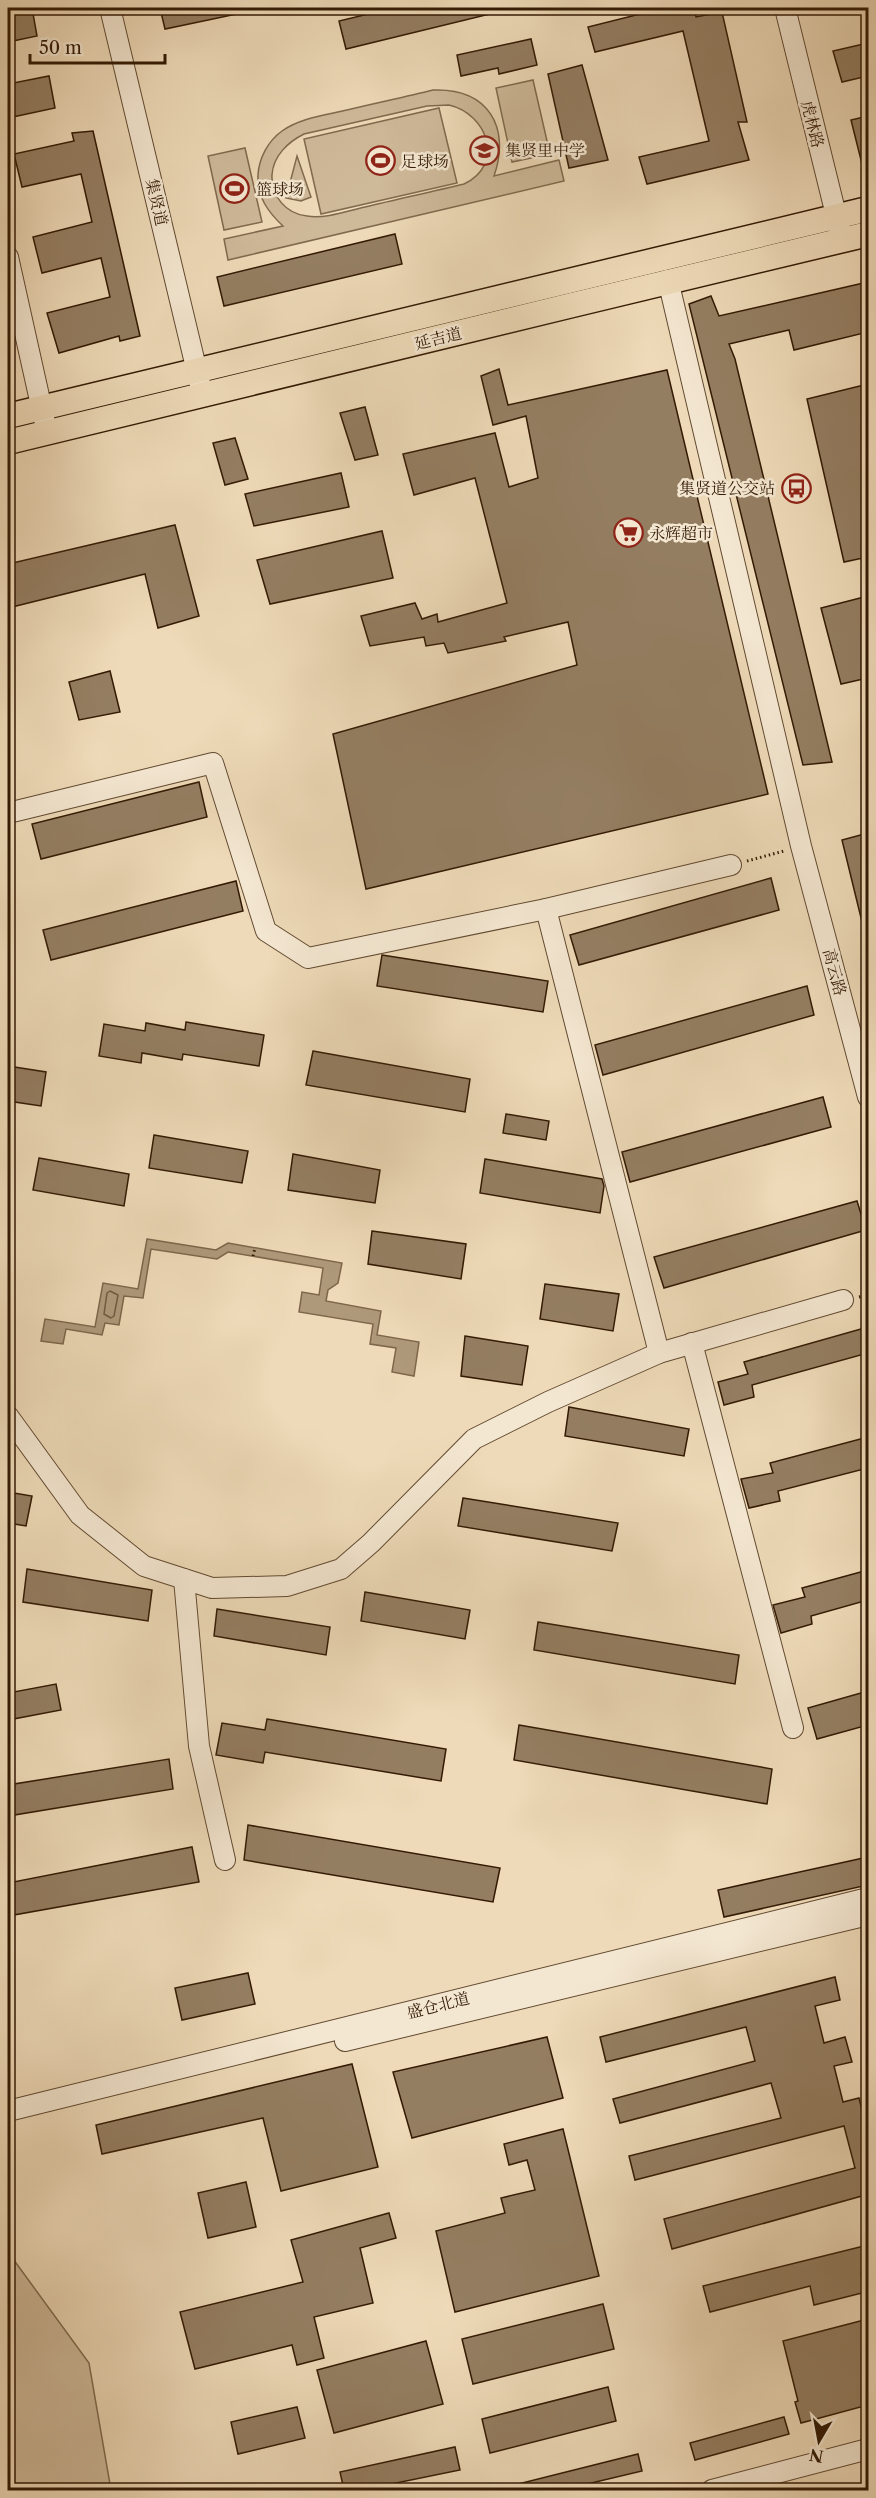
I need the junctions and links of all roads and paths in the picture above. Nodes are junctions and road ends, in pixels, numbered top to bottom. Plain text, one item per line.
1 (110, 8) edge
2 (120, 8) edge
3 (784, 8) edge
4 (868, 209) edge
5 (836, 216) junction
6 (868, 234) edge
7 (842, 240) junction
8 (8, 257) edge
9 (668, 280) junction
10 (13, 310) edge
11 (203, 370) junction
12 (209, 395) junction
13 (41, 408) junction
14 (8, 416) edge
15 (47, 432) junction
16 (8, 442) edge
17 (8, 813) edge
18 (801, 846) junction
19 (731, 865) joint
20 (546, 909) junction
21 (868, 1097) edge
22 (255, 1248) dead end
23 (253, 1256) dead end
24 (843, 1300) dead end
25 (692, 1343) junction
26 (659, 1353) junction
27 (8, 1416) edge
28 (184, 1579) junction
29 (793, 1728) dead end
30 (225, 1860) dead end
31 (868, 1898) edge
32 (868, 1915) edge
33 (8, 2111) edge
34 (8, 2123) edge
35 (868, 2449) edge
36 (712, 2490) edge

1 - 11 street, 集贤道
2 - 11 street, 集贤道
3 - 5 street, 虎林路
4 - 5 main road, 延吉道
5 - 7 street, 虎林路
5 - 11 main road, 延吉道
6 - 7 main road, 延吉道
7 - 9 main road, 延吉道
8 - 10 street
9 - 12 main road, 延吉道
9 - 18 street, 高云路
10 - 13 street
11 - 12 street, 集贤道
11 - 13 main road, 延吉道
12 - 15 main road, 延吉道
13 - 14 main road, 延吉道
13 - 15 street
15 - 16 main road, 延吉道
17 - 20 street
18 - 19 path
18 - 21 street, 高云路
19 - 20 street
20 - 26 street
22 - 23 path
24 - 25 street
25 - 26 street
25 - 29 street
26 - 28 street
27 - 28 street
28 - 30 street
31 - 33 street, 盛仓北道
32 - 34 street, 盛仓北道
35 - 36 street

